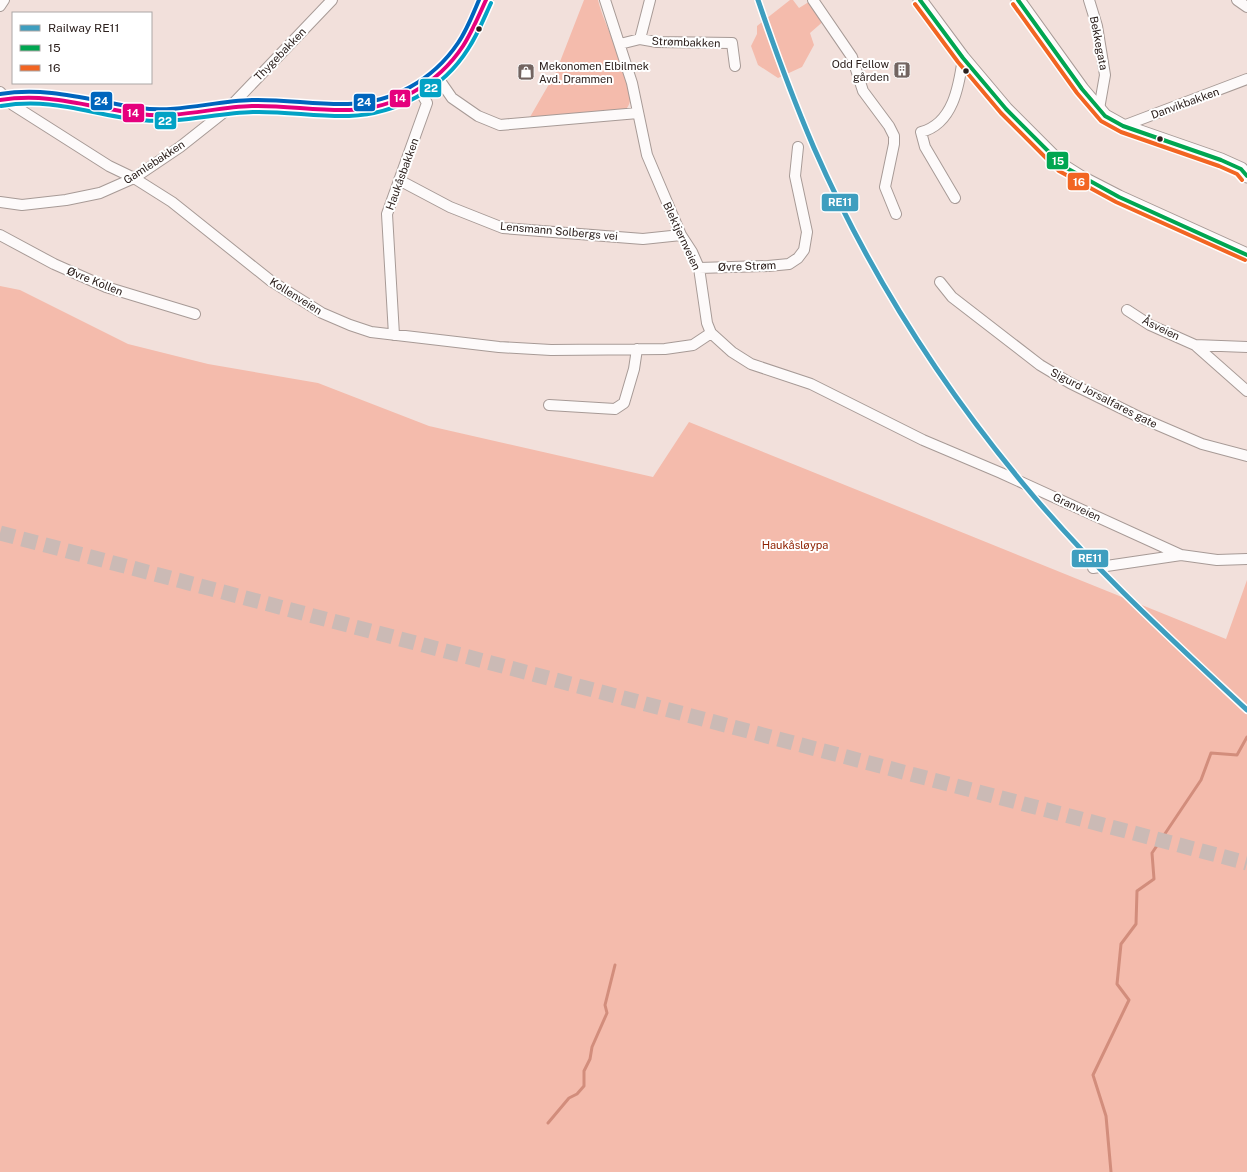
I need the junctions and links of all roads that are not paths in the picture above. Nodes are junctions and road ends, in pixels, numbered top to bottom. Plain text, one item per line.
1 (4, 0) edge
2 (332, 0) edge
3 (486, 0) edge
4 (604, 0) edge
5 (650, 0) edge
6 (813, 0) edge
7 (920, 0) edge
8 (1018, 0) edge
9 (1090, 0) edge
10 (1237, 0) edge
11 (0, 6) edge
12 (1247, 7) edge
13 (640, 39) junction
14 (620, 44) junction
15 (963, 58) junction
16 (735, 66) dead end
17 (436, 75) junction
18 (1247, 79) edge
19 (419, 89) junction
20 (2, 97) edge
21 (232, 101) junction
22 (1099, 109) junction
23 (638, 114) junction
24 (1123, 126) junction
25 (798, 148) dead end
26 (1245, 172) edge
27 (134, 178) junction
28 (399, 180) junction
29 (955, 198) dead end
30 (0, 202) edge
31 (896, 214) dead end
32 (681, 235) junction
33 (0, 236) edge
34 (1247, 255) edge
35 (699, 268) junction
36 (940, 282) dead end
37 (1127, 310) dead end
38 (195, 314) dead end
39 (711, 333) junction
40 (394, 335) junction
41 (1195, 345) junction
42 (1247, 347) edge
43 (637, 349) junction
44 (1247, 391) edge
45 (549, 405) dead end
46 (1247, 456) edge
47 (1181, 555) junction
48 (1247, 559) edge
49 (1093, 568) dead end

1 - 11 street
2 - 21 street, Thygebakken
3 - 17 main road
4 - 14 street, Blektjernveien
5 - 13 street, Strømbakken
6 - 31 street
7 - 15 main road
8 - 22 main road
9 - 22 street, Bekkegata
10 - 12 street
13 - 14 street, Strømbakken
13 - 16 street, Strømbakken
14 - 23 street, Blektjernveien
15 - 29 street
15 - 34 main road
17 - 19 main road
17 - 23 street
18 - 24 street, Danvikbakken
19 - 21 main road
19 - 28 street, Haukåsbakken
20 - 21 main road
20 - 27 street, Kollenveien
21 - 27 street, Gamlebakken
22 - 24 main road
23 - 32 street, Blektjernveien
24 - 26 main road
25 - 35 street, Øvre Strøm
27 - 30 street, Gamlebakken
27 - 40 street, Kollenveien
28 - 32 street, Lensmann Solbergs vei
28 - 40 street, Haukåsbakken
32 - 35 street, Blektjernveien
33 - 38 street, Øvre Kollen
35 - 39 street, Blektjernveien
36 - 46 street, Sigurd Jorsalfares gate
37 - 41 street, Åsveien
39 - 43 street, Kollenveien
39 - 47 street, Granveien
40 - 43 street, Kollenveien
41 - 42 street, Åsveien
41 - 44 street, Åsveien
43 - 45 street
47 - 48 street, Granveien
47 - 49 street, Granveien

